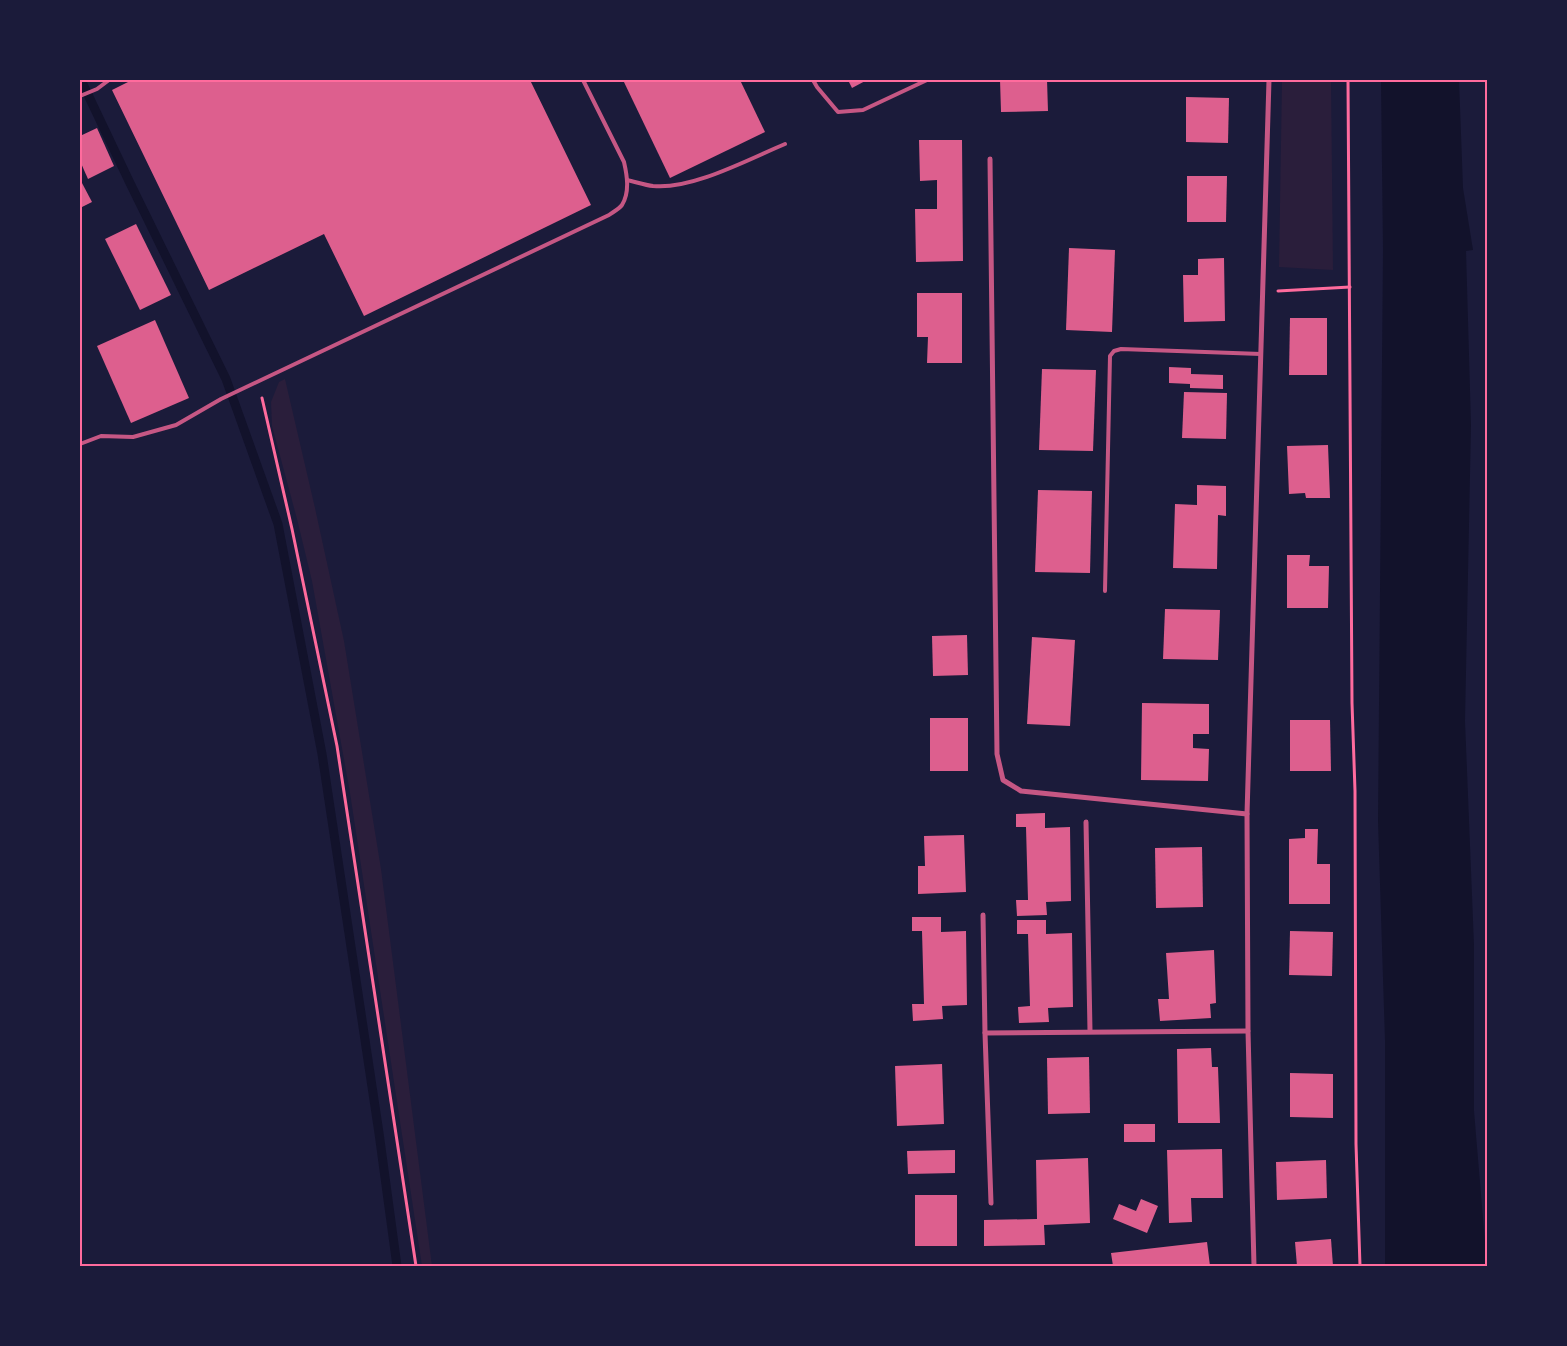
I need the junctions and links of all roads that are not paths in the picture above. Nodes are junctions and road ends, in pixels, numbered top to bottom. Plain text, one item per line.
1 (109, 80) edge
2 (584, 80) edge
3 (813, 80) edge
4 (927, 80) edge
5 (1269, 80) edge
6 (80, 96) edge
7 (785, 144) dead end
8 (990, 159) dead end
9 (627, 180) junction
10 (1261, 354) junction
11 (80, 444) edge
12 (1104, 591) dead end
13 (1247, 814) junction
14 (1086, 822) dead end
15 (983, 915) dead end
16 (1090, 1031) junction
17 (1248, 1031) junction
18 (985, 1033) junction
19 (991, 1203) dead end
20 (1254, 1266) edge

1 - 6 lane
2 - 9 lane
3 - 4 lane
5 - 10 street
7 - 9 lane
8 - 13 street
9 - 11 lane
10 - 12 lane
10 - 13 street
13 - 17 street
14 - 16 street
15 - 18 street
16 - 17 street
16 - 18 street
17 - 20 street
18 - 19 street

